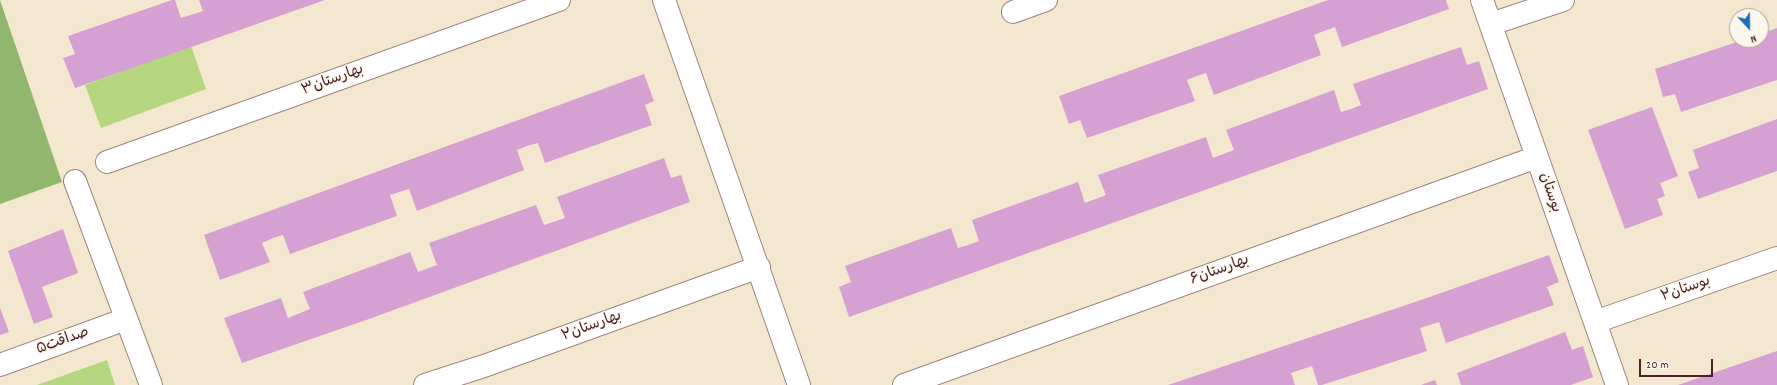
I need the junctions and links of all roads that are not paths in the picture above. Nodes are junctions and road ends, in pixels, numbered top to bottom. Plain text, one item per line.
1 (559, 0) edge
2 (664, 0) edge
3 (1046, 0) edge
4 (1482, 0) edge
5 (1563, 0) edge
6 (1013, 12) dead end
7 (1491, 24) junction
8 (1537, 157) junction
9 (107, 162) dead end
10 (75, 180) dead end
11 (1777, 258) edge
12 (759, 267) junction
13 (126, 319) junction
14 (1595, 322) junction
15 (0, 365) edge
16 (151, 385) edge
17 (425, 385) edge
18 (799, 385) edge
19 (904, 385) edge
20 (1617, 385) edge

1 - 9 street, بهارستان۳
2 - 12 street
3 - 6 street
4 - 7 street, بوستان
5 - 7 street
7 - 8 street, بوستان
8 - 14 street, بوستان
8 - 19 street, بهارستان۶
10 - 13 street
11 - 14 street, بوستان۲
12 - 17 street, بهارستان۲
12 - 18 street
13 - 15 street, صداقت۵
13 - 16 street
14 - 20 street, بوستان

